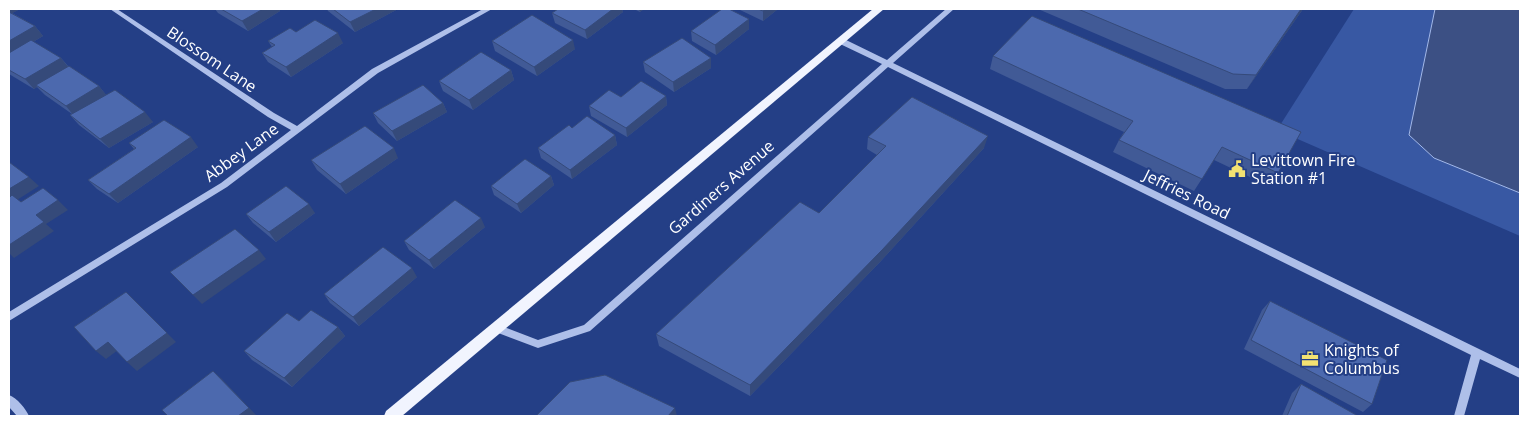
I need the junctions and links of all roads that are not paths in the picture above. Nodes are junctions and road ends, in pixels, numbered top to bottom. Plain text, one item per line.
1 (113, 9) edge
2 (488, 9) edge
3 (879, 9) edge
4 (950, 9) edge
5 (841, 41) junction
6 (888, 64) junction
7 (297, 130) junction
8 (9, 317) edge
9 (496, 328) junction
10 (1477, 353) junction
11 (1520, 374) edge
12 (9, 400) edge
13 (24, 416) edge
14 (391, 416) edge
15 (1459, 416) edge

1 - 7 street, Blossom Lane
2 - 7 street, Abbey Lane
3 - 5 main road, Gardiners Avenue
4 - 6 street, Gardiners Avenue
5 - 6 street, Jeffries Road
5 - 9 main road, Gardiners Avenue
6 - 9 street, Gardiners Avenue
6 - 10 street, Jeffries Road
7 - 8 street, Abbey Lane
9 - 14 main road, Gardiners Avenue
10 - 11 street, Jeffries Road
10 - 15 street
12 - 13 street

